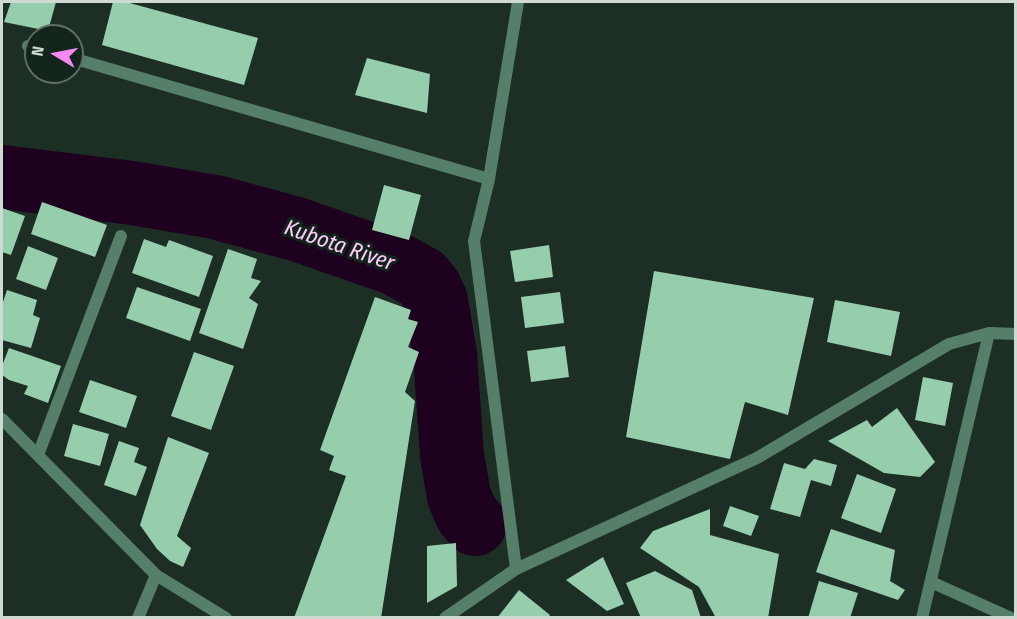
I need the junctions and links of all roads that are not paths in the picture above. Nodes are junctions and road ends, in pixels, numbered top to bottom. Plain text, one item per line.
1 (518, 2) edge
2 (84, 61) edge
3 (489, 179) junction
4 (121, 236) dead end
5 (989, 333) junction
6 (1016, 334) edge
7 (2, 418) edge
8 (38, 455) junction
9 (516, 569) junction
10 (156, 575) junction
11 (931, 582) junction
12 (138, 618) edge
13 (226, 618) edge
14 (445, 618) edge
15 (922, 618) edge
16 (1011, 618) edge

1 - 3 street
2 - 3 street
3 - 9 street
4 - 8 street
5 - 6 street
5 - 9 street
5 - 11 street
7 - 8 street
8 - 10 street
9 - 14 street
10 - 12 street
10 - 13 street
11 - 15 street
11 - 16 street

